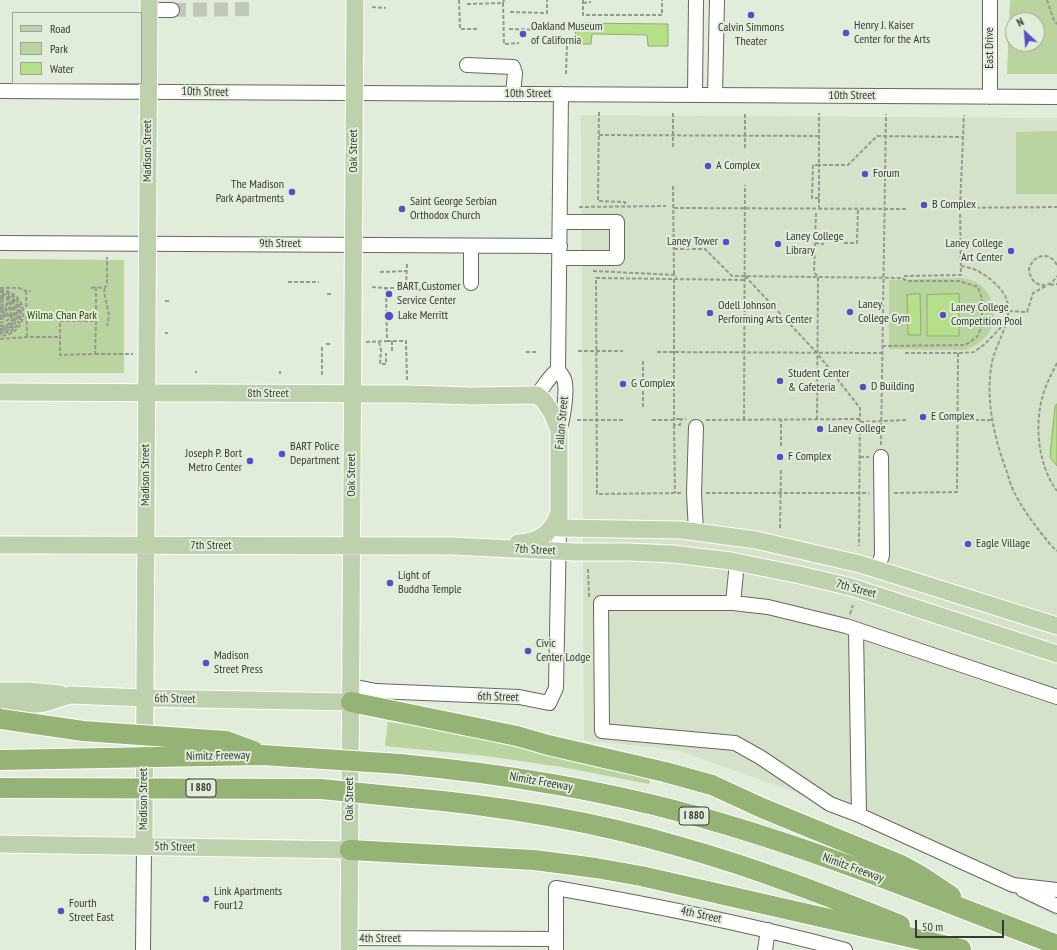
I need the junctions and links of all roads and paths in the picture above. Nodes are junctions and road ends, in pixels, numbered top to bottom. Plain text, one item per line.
1 (354, 0) edge
2 (459, 0) edge
3 (504, 0) edge
4 (547, 0) edge
5 (662, 0) edge
6 (696, 0) edge
7 (717, 0) edge
8 (990, 0) edge
9 (1047, 0) edge
10 (583, 1) edge
11 (591, 2) dead end
12 (504, 3) junction
13 (467, 4) dead end
14 (149, 5) edge
15 (372, 7) dead end
16 (386, 8) dead end
17 (172, 10) tunnel mouth
18 (510, 12) dead end
19 (1057, 24) edge
20 (478, 29) dead end
21 (509, 29) dead end
22 (548, 30) dead end
23 (519, 44) dead end
24 (567, 44) dead end
25 (467, 65) dead end
26 (566, 74) dead end
27 (0, 91) edge
28 (148, 91) junction
29 (354, 93) junction
30 (513, 94) junction
31 (561, 94) junction
32 (695, 95) junction
33 (715, 95) junction
34 (990, 97) junction
35 (1057, 97) edge
36 (599, 112) dead end
37 (673, 112) dead end
38 (745, 113) dead end
39 (820, 113) dead end
40 (886, 114) dead end
41 (964, 115) dead end
42 (599, 135) junction
43 (673, 135) junction
44 (744, 135) junction
45 (819, 136) junction
46 (886, 136) junction
47 (963, 136) junction
48 (673, 147) dead end
49 (745, 148) dead end
50 (819, 165) junction
51 (745, 185) dead end
52 (674, 186) dead end
53 (819, 198) junction
54 (625, 206) junction
55 (666, 206) dead end
56 (578, 207) dead end
57 (1057, 207) edge
58 (674, 208) junction
59 (940, 208) dead end
60 (960, 208) junction
61 (745, 209) junction
62 (818, 209) junction
63 (858, 209) junction
64 (908, 209) dead end
65 (885, 210) junction
66 (816, 213) dead end
67 (561, 222) junction
68 (0, 243) edge
69 (815, 243) junction
70 (844, 243) dead end
71 (108, 244) junction
72 (147, 244) junction
73 (824, 244) dead end
74 (353, 245) junction
75 (471, 246) junction
76 (674, 249) junction
77 (560, 252) junction
78 (407, 263) dead end
79 (1057, 265) edge
80 (961, 266) junction
81 (590, 270) dead end
82 (380, 272) dead end
83 (407, 272) junction
84 (636, 274) junction
85 (745, 276) junction
86 (904, 276) dead end
87 (1057, 276) edge
88 (675, 277) junction
89 (818, 277) junction
90 (884, 277) junction
91 (636, 278) junction
92 (745, 280) junction
93 (288, 282) dead end
94 (319, 282) dead end
95 (471, 283) dead end
96 (1057, 284) edge
97 (1047, 285) junction
98 (96, 287) junction
99 (372, 287) dead end
100 (91, 288) dead end
101 (105, 288) junction
102 (386, 288) junction
103 (406, 288) junction
104 (432, 289) dead end
105 (26, 291) junction
106 (31, 291) dead end
107 (327, 294) dead end
108 (332, 294) dead end
109 (0, 301) edge
110 (165, 301) dead end
111 (169, 301) dead end
112 (1009, 312) junction
113 (0, 315) edge
114 (982, 318) junction
115 (96, 321) junction
116 (1005, 323) junction
117 (107, 326) dead end
118 (0, 327) edge
119 (27, 337) junction
120 (60, 337) junction
121 (387, 341) junction
122 (392, 341) junction
123 (352, 342) junction
124 (379, 342) junction
125 (326, 344) dead end
126 (331, 344) dead end
127 (882, 346) junction
128 (322, 347) dead end
129 (392, 351) dead end
130 (578, 351) dead end
131 (597, 351) junction
132 (623, 351) dead end
133 (386, 352) dead end
134 (526, 352) dead end
135 (538, 352) dead end
136 (657, 352) dead end
137 (674, 352) junction
138 (744, 352) junction
139 (817, 352) junction
140 (882, 353) junction
141 (905, 353) dead end
142 (958, 353) junction
143 (95, 354) junction
144 (147, 355) junction
145 (643, 361) dead end
146 (1057, 363) edge
147 (558, 370) junction
148 (322, 375) dead end
149 (0, 392) edge
150 (146, 393) junction
151 (352, 394) junction
152 (407, 394) junction
153 (537, 395) junction
154 (643, 407) dead end
155 (675, 419) junction
156 (681, 419) dead end
157 (957, 419) junction
158 (577, 420) dead end
159 (597, 420) junction
160 (624, 420) dead end
161 (652, 420) dead end
162 (711, 420) dead end
163 (744, 420) junction
164 (781, 420) junction
165 (816, 420) junction
166 (907, 420) dead end
167 (939, 420) dead end
168 (992, 420) junction
169 (860, 421) junction
170 (882, 421) junction
171 (674, 425) junction
172 (680, 425) dead end
173 (696, 428) dead end
174 (559, 430) junction
175 (781, 446) dead end
176 (881, 451) joint
177 (780, 468) dead end
178 (1057, 491) edge
179 (694, 493) junction
180 (780, 493) junction
181 (860, 493) junction
182 (881, 493) junction
183 (675, 494) junction
184 (558, 521) junction
185 (780, 528) dead end
186 (696, 532) junction
187 (0, 545) edge
188 (146, 546) junction
189 (452, 546) junction
190 (859, 546) dead end
191 (352, 547) junction
192 (559, 551) junction
193 (1057, 551) edge
194 (737, 562) junction
195 (588, 569) dead end
196 (878, 569) junction
197 (601, 603) junction
198 (733, 603) junction
199 (1057, 626) edge
200 (856, 630) junction
201 (1057, 654) edge
202 (0, 691) edge
203 (351, 694) junction
204 (70, 695) junction
205 (1057, 697) edge
206 (144, 698) junction
207 (549, 703) joint
208 (0, 708) edge
209 (0, 719) edge
210 (262, 755) junction
211 (0, 760) edge
212 (0, 788) edge
213 (859, 815) junction
214 (0, 844) edge
215 (144, 846) junction
216 (350, 850) junction
217 (1013, 885) junction
218 (1057, 890) edge
219 (1057, 906) edge
220 (975, 914) junction
221 (768, 930) junction
222 (349, 944) edge
223 (556, 944) edge
224 (1057, 945) edge
225 (143, 950) edge
226 (766, 950) edge
227 (844, 950) edge
228 (962, 950) edge

1 - 29 main road, Oak Street
2 - 20 path
3 - 12 path
4 - 18 path
5 - 10 path
6 - 32 street
7 - 33 street
8 - 34 street, East Drive
9 - 19 path
10 - 11 path
12 - 13 path
12 - 23 path
14 - 17 street
14 - 28 main road, Madison Street
15 - 16 path
21 - 22 path
24 - 26 path
25 - 30 street
27 - 28 street, 10th Street
28 - 29 street, 10th Street
28 - 72 main road, Madison Street
29 - 30 street, 10th Street
29 - 74 main road, Oak Street
30 - 31 street, 10th Street
31 - 32 street, 10th Street
31 - 67 street, Fallon Street
32 - 33 street, 10th Street
33 - 34 street, 10th Street
34 - 35 street, 10th Street
36 - 42 path
37 - 43 path
38 - 44 path
39 - 45 path
40 - 46 path
41 - 47 path
42 - 43 path
42 - 54 path
43 - 44 path
43 - 48 path
44 - 45 path
44 - 49 path
45 - 50 path
46 - 47 path
46 - 50 path
46 - 65 path
47 - 60 path
50 - 53 path
50 - 53 path
51 - 61 path
52 - 58 path
53 - 62 path
54 - 55 path
54 - 56 path
57 - 60 path
58 - 61 path
58 - 76 path
59 - 60 path
60 - 80 path
61 - 62 path
61 - 85 path
62 - 63 path
63 - 65 path
63 - 70 path
64 - 65 path
65 - 90 path
66 - 69 path
67 - 77 street, Fallon Street
67 - 77 street, 9th Street
68 - 71 street, 9th Street
69 - 73 path
69 - 89 path
71 - 72 street, 9th Street
71 - 101 path
72 - 74 street, 9th Street
72 - 144 main road, Madison Street
74 - 75 street, 9th Street
74 - 123 main road, Oak Street
75 - 77 street, 9th Street
75 - 95 street
76 - 85 path
76 - 88 path
77 - 147 street, Fallon Street
78 - 83 path
79 - 97 path
80 - 86 path
80 - 112 path
81 - 84 path
82 - 83 path
83 - 103 path
84 - 88 path
84 - 91 path
85 - 89 path
85 - 92 path
85 - 139 path
87 - 97 path
88 - 91 path
88 - 92 path
88 - 137 path
89 - 90 path
89 - 139 path
90 - 114 path
90 - 127 path
91 - 131 path
92 - 138 path
93 - 94 path
96 - 97 path
97 - 112 path
98 - 100 path
98 - 101 path
98 - 115 path
99 - 102 path
101 - 117 path
102 - 103 path
102 - 121 path
103 - 104 path
105 - 106 path
105 - 109 path
105 - 119 path
107 - 108 path
109 - 109 path
109 - 113 path
109 - 118 path
109 - 118 path
109 - 118 path
109 - 118 path
110 - 111 path
112 - 116 path
114 - 116 path
114 - 127 path
115 - 120 path
115 - 143 path
116 - 142 path
116 - 168 path
118 - 118 path
118 - 118 path
118 - 119 path
119 - 120 path
120 - 143 path
121 - 122 path
121 - 124 path
122 - 129 path
122 - 152 path
123 - 124 path
123 - 151 main road, Oak Street
124 - 133 path
125 - 126 path
127 - 140 path
128 - 148 path
130 - 131 path
131 - 132 path
131 - 159 path
134 - 135 path
136 - 137 path
137 - 138 path
137 - 155 path
138 - 139 path
138 - 163 path
139 - 140 path
139 - 165 path
139 - 169 path
140 - 170 path
141 - 142 path
142 - 157 path
143 - 144 path
144 - 150 main road, Madison Street
145 - 154 path
146 - 178 path
147 - 153 street
147 - 174 street, Fallon Street
149 - 150 main road, 8th Street
150 - 151 main road, 8th Street
150 - 188 main road, Madison Street
151 - 152 main road, 8th Street
151 - 191 main road, Oak Street
152 - 153 main road, 8th Street
153 - 174 main road
155 - 156 path
155 - 161 path
155 - 171 path
157 - 167 path
157 - 168 path
157 - 182 path
158 - 159 path
159 - 160 path
159 - 183 path
162 - 163 path
163 - 164 path
164 - 165 path
164 - 175 path
165 - 169 path
166 - 170 path
168 - 193 path
169 - 170 path
169 - 181 path
170 - 176 path
171 - 172 path
171 - 183 path
173 - 179 street
174 - 184 main road, Fallon Street
176 - 182 street
177 - 180 path
179 - 180 path
179 - 183 path
179 - 186 street
180 - 181 path
180 - 185 path
181 - 182 path
181 - 190 path
182 - 196 street
184 - 186 main road, 7th Street
184 - 189 main road
184 - 192 street, Fallon Street
186 - 196 main road, 7th Street
187 - 188 main road, 7th Street
188 - 191 main road, 7th Street
188 - 206 main road, Madison Street
189 - 191 main road, 7th Street
189 - 192 main road, 7th Street
191 - 203 main road, Oak Street
192 - 194 main road, 7th Street
192 - 207 street, Fallon Street
194 - 198 street
194 - 201 main road, 7th Street
195 - 197 path
196 - 199 main road, 7th Street
197 - 198 street
197 - 213 street
198 - 200 street
200 - 205 street
200 - 213 street
202 - 204 main road
203 - 206 main road, 6th Street
203 - 207 street, 6th Street
203 - 216 main road, Oak Street
203 - 220 highway
204 - 206 main road, 6th Street
204 - 208 main road, 6th Street
206 - 215 main road, Madison Street
209 - 210 highway, bridge
210 - 211 highway, Nimitz Freeway / I 880, bridge
210 - 220 highway, Nimitz Freeway / I 880, bridge
212 - 228 highway, I 880, bridge
213 - 217 street
214 - 215 main road, 5th Street
215 - 216 main road, 5th Street
215 - 225 street, Madison Street
216 - 222 main road, Oak Street
216 - 228 highway
217 - 218 street
217 - 219 street
220 - 224 highway, Nimitz Freeway / I 880
221 - 223 street, 4th Street
221 - 226 street
221 - 227 street, 4th Street
222 - 223 street, 4th Street

